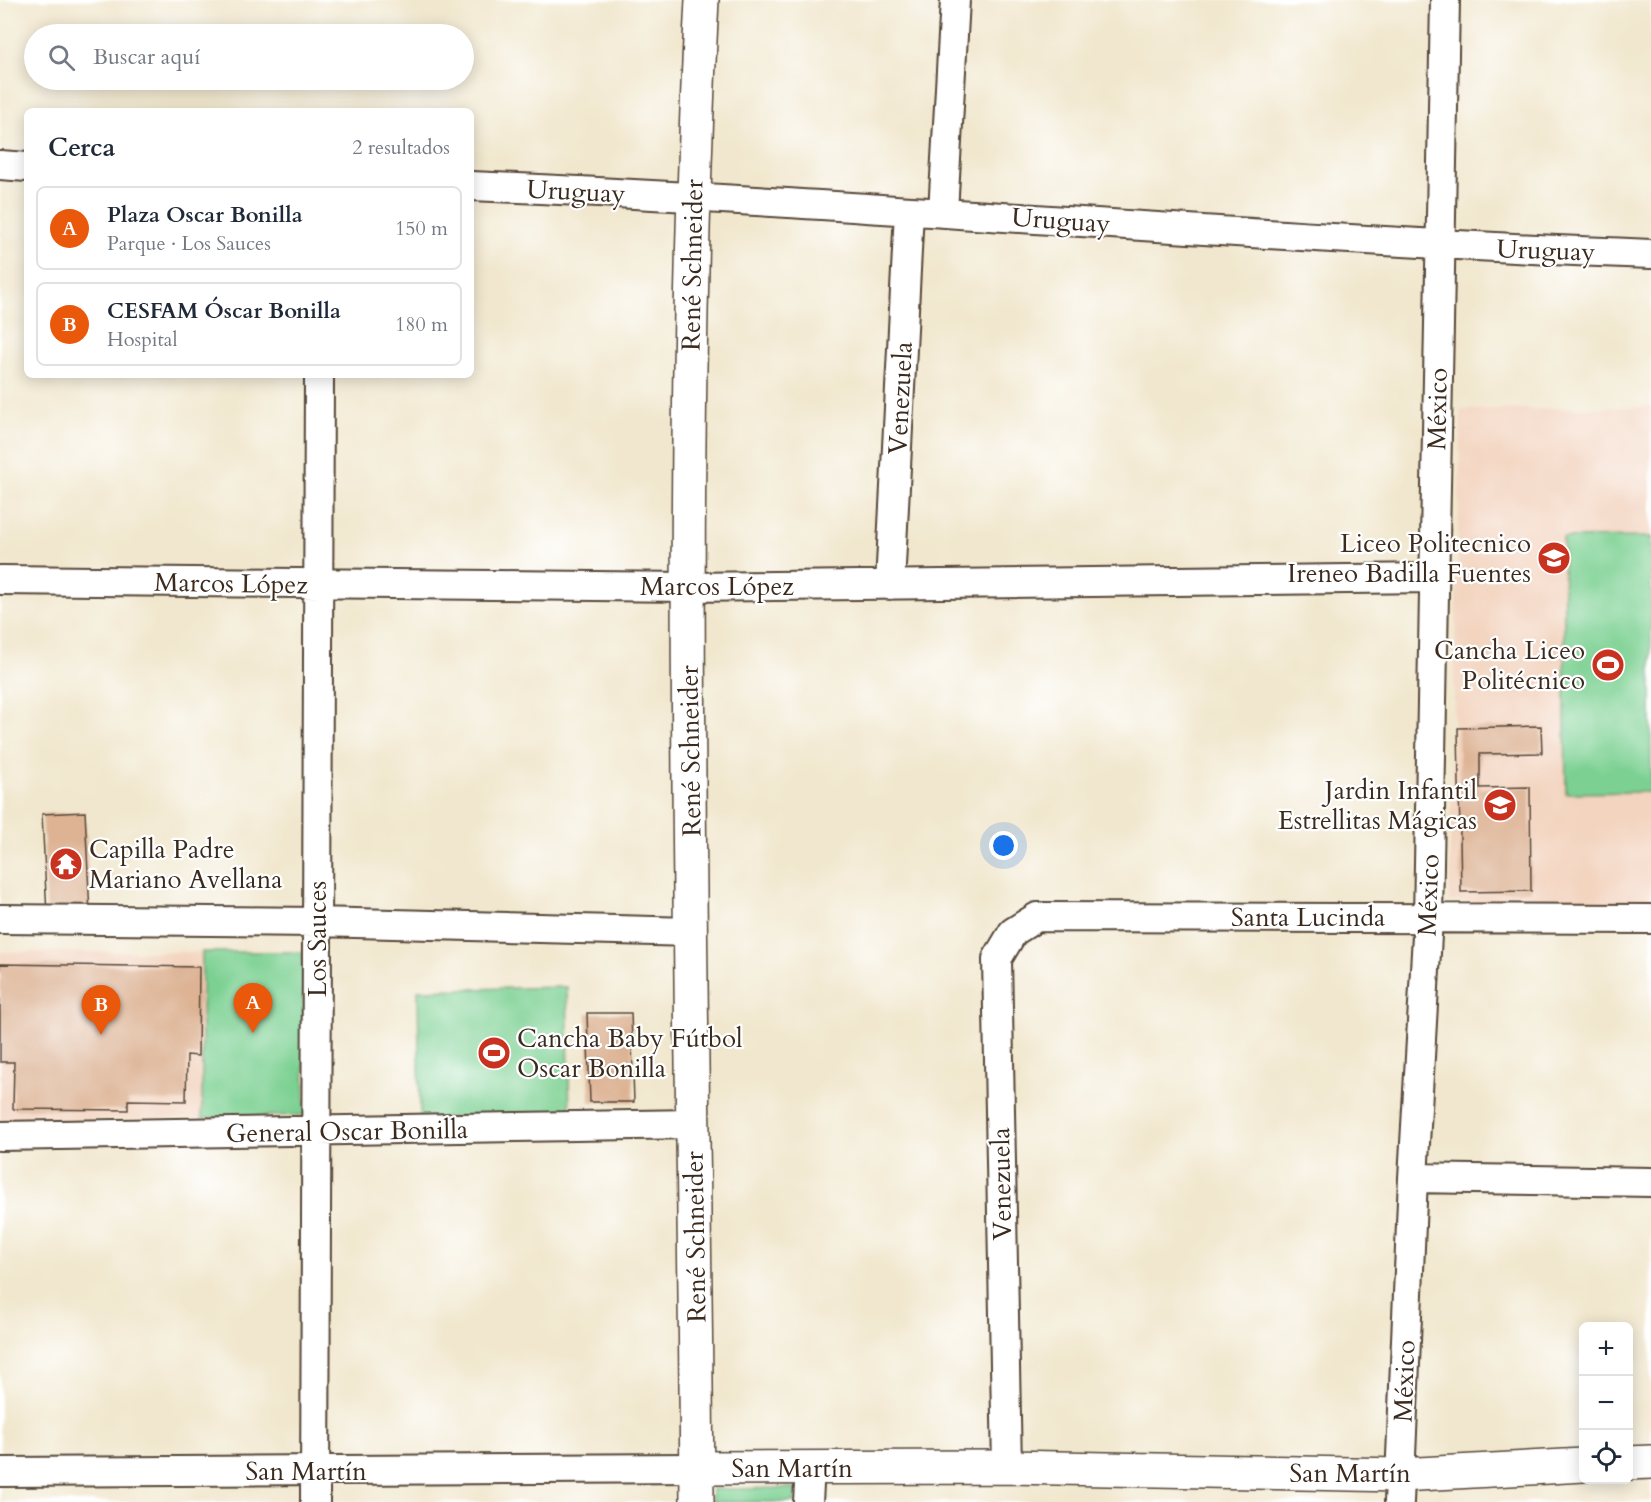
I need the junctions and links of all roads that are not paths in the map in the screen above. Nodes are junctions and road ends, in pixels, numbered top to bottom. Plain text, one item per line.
1 (702, 0) edge
2 (956, 0) edge
3 (1444, 0) edge
4 (0, 165) edge
5 (24, 166) edge
6 (474, 186) edge
7 (692, 196) junction
8 (909, 211) junction
9 (943, 212) junction
10 (1440, 246) junction
11 (1651, 254) edge
12 (319, 378) edge
13 (1433, 578) junction
14 (0, 580) edge
15 (318, 585) junction
16 (891, 585) junction
17 (688, 587) junction
18 (1036, 917) joint
19 (1428, 918) junction
20 (0, 920) edge
21 (1651, 920) edge
22 (317, 922) junction
23 (692, 932) junction
24 (694, 1124) junction
25 (316, 1132) junction
26 (0, 1136) edge
27 (1413, 1178) junction
28 (1651, 1182) edge
29 (1651, 1462) edge
30 (1633, 1463) edge
31 (1579, 1466) edge
32 (810, 1467) junction
33 (1006, 1467) junction
34 (697, 1468) junction
35 (315, 1471) junction
36 (0, 1472) edge
37 (1399, 1488) edge
38 (315, 1502) edge
39 (697, 1502) edge
40 (808, 1502) edge

1 - 7 street, René Schneider
2 - 9 street
3 - 10 street, México
4 - 5 street
6 - 7 street, Uruguay
7 - 8 street, Uruguay
7 - 17 street, René Schneider
8 - 9 street, Uruguay
8 - 16 street, Venezuela
9 - 10 street, Uruguay
10 - 11 street, Uruguay
10 - 13 street, México
12 - 15 street, Los Sauces
13 - 16 street, Marcos López
13 - 19 street, México
14 - 15 street, Marcos López
15 - 17 street, Marcos López
15 - 22 street, Los Sauces
16 - 17 street, Marcos López
17 - 23 street, René Schneider
18 - 19 street, Santa Lucinda
18 - 33 street, Venezuela
19 - 21 street, Santa Lucinda
19 - 27 street, México
20 - 22 street
22 - 23 street
22 - 25 street, Los Sauces
23 - 24 street, René Schneider
24 - 25 street, General Oscar Bonilla
24 - 34 street, René Schneider
25 - 26 street, General Oscar Bonilla
25 - 35 street, Los Sauces
27 - 28 street
27 - 37 street, México
29 - 30 street
31 - 37 street, San Martín
32 - 33 street, San Martín
32 - 34 street, San Martín
32 - 40 street
33 - 37 street, San Martín
34 - 35 street, San Martín
34 - 39 street, René Schneider
35 - 36 street, San Martín
35 - 38 street, Los Sauces

